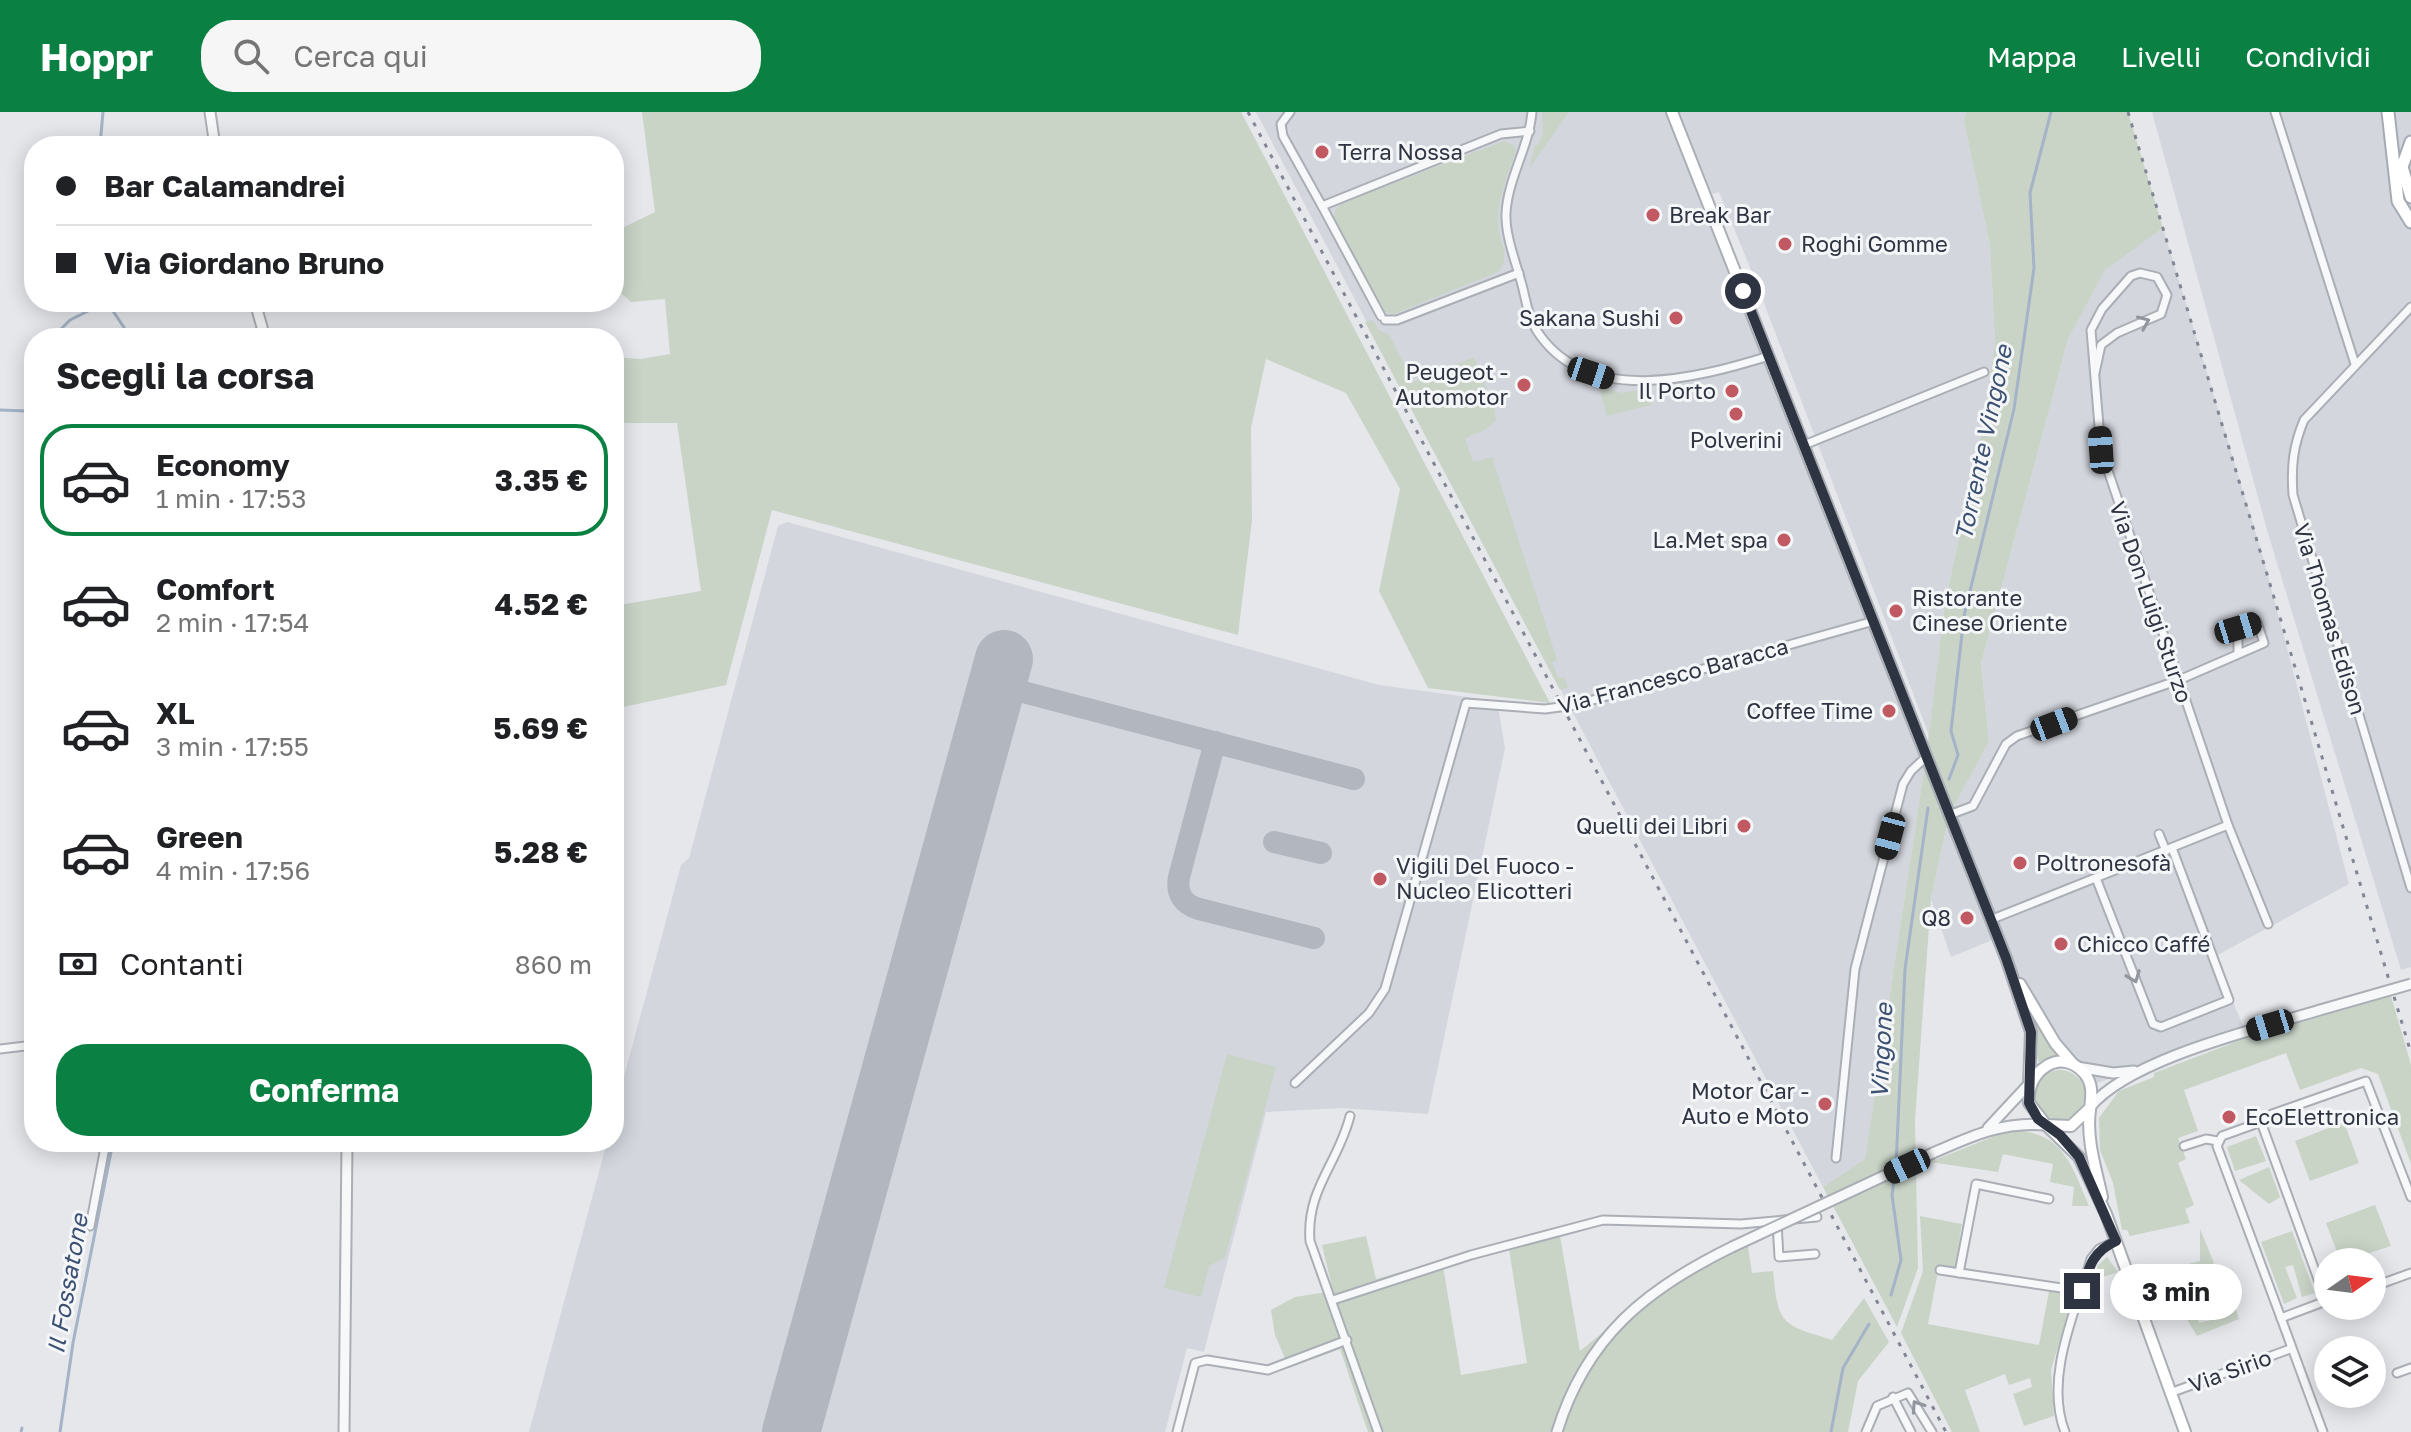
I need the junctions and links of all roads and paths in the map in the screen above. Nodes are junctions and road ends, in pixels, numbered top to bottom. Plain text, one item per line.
1 (210, 112) edge
2 (1290, 112) edge
3 (1532, 112) edge
4 (1672, 112) edge
5 (2275, 112) edge
6 (2388, 112) edge
7 (1530, 131) junction
8 (214, 136) edge
9 (2411, 142) edge
10 (2404, 183) junction
11 (2411, 197) edge
12 (1322, 206) junction
13 (2411, 208) edge
14 (2411, 222) edge
15 (1519, 273) junction
16 (2411, 307) edge
17 (1769, 356) junction
18 (2355, 364) junction
19 (1984, 372) dead end
20 (2095, 373) junction
21 (1804, 445) junction
22 (1874, 621) junction
23 (2238, 651) junction
24 (2179, 680) junction
25 (1928, 761) junction
26 (1948, 813) junction
27 (2228, 825) junction
28 (2159, 834) dead end
29 (2169, 849) junction
30 (2096, 878) junction
31 (2411, 888) edge
32 (1990, 920) junction
33 (2268, 924) dead end
34 (2006, 958) junction
35 (2411, 984) edge
36 (24, 1046) edge
37 (0, 1049) edge
38 (2075, 1066) junction
39 (2141, 1071) junction
40 (1295, 1083) dead end
41 (2029, 1084) junction
42 (2090, 1108) junction
43 (1350, 1116) dead end
44 (2261, 1122) junction
45 (2046, 1125) junction
46 (1985, 1130) junction
47 (2218, 1141) junction
48 (2184, 1146) dead end
49 (104, 1152) edge
50 (347, 1152) edge
51 (1836, 1158) dead end
52 (2411, 1197) edge
53 (2049, 1199) dead end
54 (2106, 1214) junction
55 (1817, 1217) dead end
56 (1777, 1221) junction
57 (90, 1226) dead end
58 (2116, 1241) junction
59 (1815, 1254) dead end
60 (2314, 1266) edge
61 (1940, 1270) dead end
62 (1959, 1273) junction
63 (2411, 1273) edge
64 (2386, 1282) edge
65 (2082, 1291) junction
66 (1333, 1300) junction
67 (2314, 1306) edge
68 (2281, 1318) junction
69 (1347, 1340) junction
70 (2290, 1349) junction
71 (2411, 1368) edge
72 (2397, 1373) dead end
73 (2170, 1393) junction
74 (1893, 1397) junction
75 (344, 1432) edge
76 (1177, 1432) edge
77 (1378, 1432) edge
78 (1557, 1432) edge
79 (1866, 1432) edge
80 (1911, 1432) edge
81 (1932, 1432) edge
82 (2065, 1432) edge
83 (2185, 1432) edge
84 (2323, 1432) edge

1 - 8 street
2 - 12 street
3 - 7 street
4 - 17 main road
5 - 18 street
6 - 14 main road
7 - 12 street
7 - 15 street
9 - 10 main road
10 - 11 main road
10 - 13 main road
12 - 15 street
15 - 17 street
16 - 18 street, Via Thomas Edison
17 - 21 main road
18 - 31 street, Via Thomas Edison
19 - 21 street
20 -> 20 street, Via Don Luigi Sturzo
20 - 24 street, Via Don Luigi Sturzo
21 - 22 main road
22 - 25 main road
22 - 40 street, Via Francesco Baracca
23 - 23 street
23 - 24 street
24 - 26 street
24 - 27 street, Via Don Luigi Sturzo
25 - 26 main road
25 - 51 street
26 - 32 main road
27 - 29 street
27 - 33 street, Via Don Luigi Sturzo
28 - 29 street
29 - 30 street
30 -> 29 street
30 - 32 street
32 - 34 main road
34 - 38 main road
34 - 41 main road
35 - 39 street, bridge
36 - 37 street
38 - 39 street
38 - 41 main road
38 - 42 main road
39 - 42 street
41 - 45 main road
41 - 46 street
42 - 45 main road
42 - 54 main road
43 - 66 street
44 - 47 street
44 - 52 street
44 - 60 street
45 - 46 street
45 - 54 main road
46 - 78 street, bridge
47 - 48 street
47 - 68 street
49 - 57 street
50 - 75 street
53 - 62 street
54 - 58 main road
55 - 56 street
56 - 59 street
56 - 66 street
58 - 65 street
58 - 73 main road
61 - 62 street
62 - 65 street
63 - 64 street
65 - 82 street
66 - 69 street
67 - 68 street
68 - 70 street
69 - 76 street
69 - 77 street
70 - 73 street, Via Sirio
70 - 84 street
71 - 72 street
73 - 83 main road
74 - 79 street
74 - 80 street
81 -> 74 street

